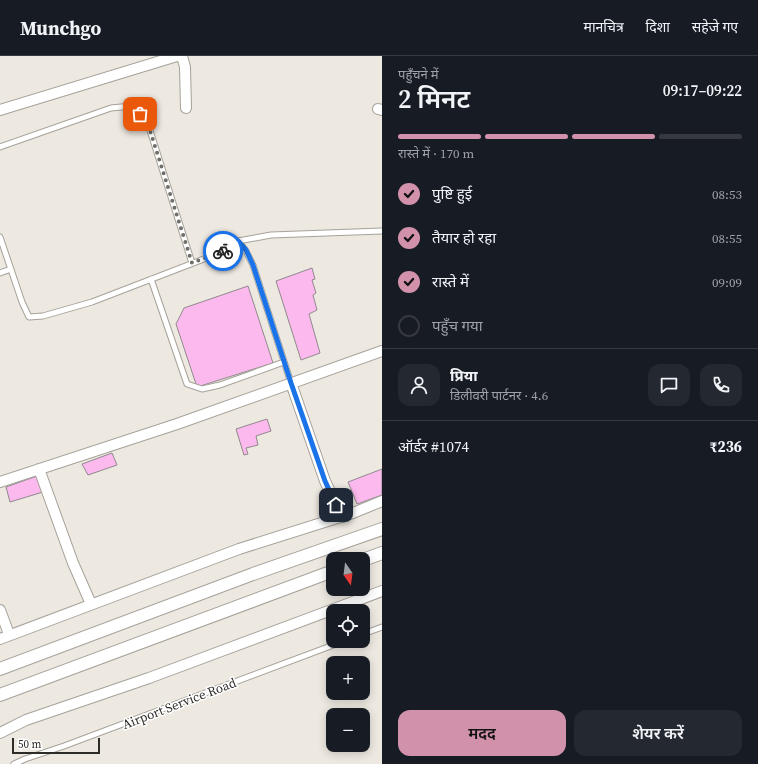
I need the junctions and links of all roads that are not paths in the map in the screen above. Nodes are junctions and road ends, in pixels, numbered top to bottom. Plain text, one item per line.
1 (178, 56) edge
2 (182, 56) edge
3 (186, 108) dead end
4 (0, 110) edge
5 (0, 147) edge
6 (382, 231) edge
7 (0, 237) edge
8 (238, 241) junction
9 (192, 263) junction
10 (11, 269) junction
11 (0, 273) edge
12 (151, 279) junction
13 (382, 351) edge
14 (284, 362) junction
15 (291, 383) junction
16 (39, 469) junction
17 (0, 482) edge
18 (382, 501) edge
19 (342, 517) junction
20 (382, 529) edge
21 (382, 553) edge
22 (370, 557) edge
23 (326, 574) edge
24 (382, 591) edge
25 (91, 604) junction
26 (0, 610) edge
27 (382, 628) edge
28 (370, 632) edge
29 (4, 637) edge
30 (326, 648) edge
31 (0, 669) edge
32 (0, 696) edge
33 (0, 733) edge
34 (14, 764) edge

1 - 4 street
2 - 3 street
5 - 9 lane
6 - 8 lane
7 - 10 lane
8 - 9 lane
8 - 14 lane
9 - 12 lane
10 - 11 lane
10 - 12 lane
12 - 14 lane
13 - 15 street
14 - 15 lane
15 - 16 street
15 - 19 street
16 - 17 street
16 - 25 street
18 - 19 street
19 - 25 street
20 - 31 street
21 - 22 street
23 - 32 street
24 - 33 street
25 - 29 street
26 - 29 street
27 - 28 lane
30 - 34 lane, Airport Service Road

